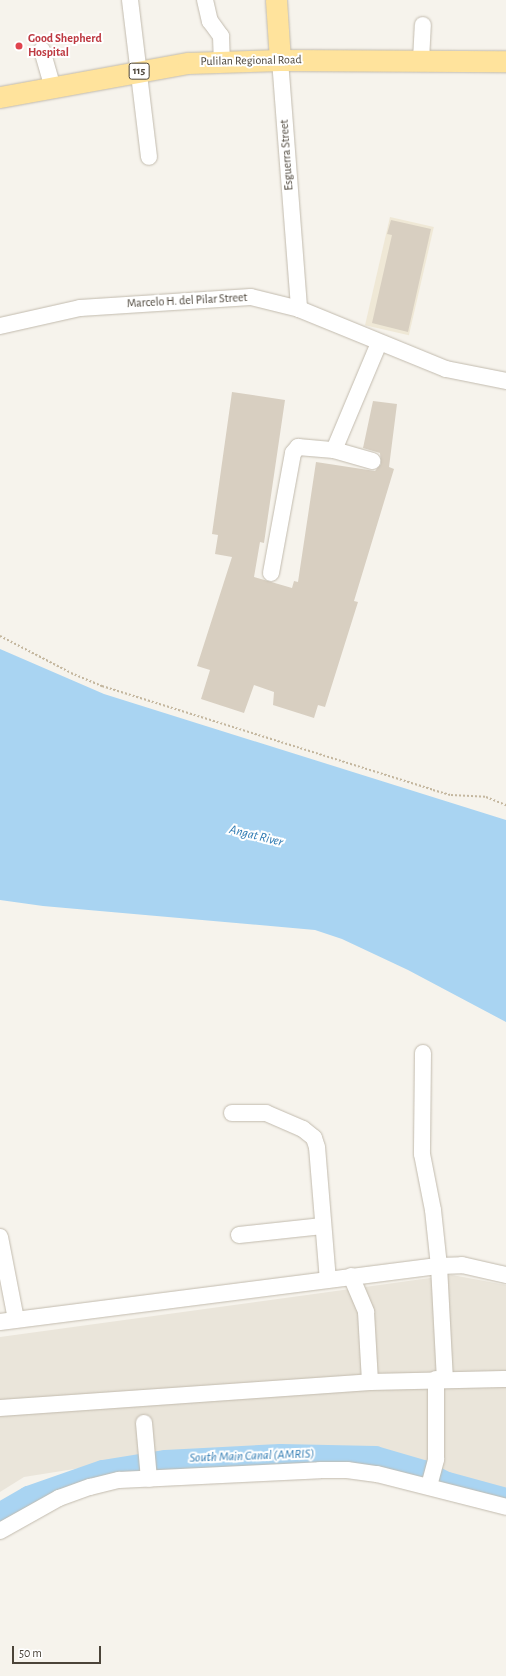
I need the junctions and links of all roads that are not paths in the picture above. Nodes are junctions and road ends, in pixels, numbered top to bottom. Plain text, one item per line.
1 (130, 0) edge
2 (206, 0) edge
3 (276, 0) edge
4 (423, 25) dead end
5 (42, 50) dead end
6 (280, 60) junction
7 (421, 60) junction
8 (506, 61) edge
9 (222, 62) junction
10 (139, 71) junction
11 (52, 86) junction
12 (0, 97) edge
13 (149, 157) dead end
14 (299, 309) junction
15 (0, 326) edge
16 (379, 343) junction
17 (506, 381) edge
18 (334, 450) junction
19 (372, 461) dead end
20 (271, 573) dead end
21 (423, 1053) dead end
22 (232, 1112) dead end
23 (324, 1226) junction
24 (239, 1235) dead end
25 (0, 1237) edge
26 (439, 1266) junction
27 (506, 1275) edge
28 (351, 1276) junction
29 (328, 1280) junction
30 (8, 1321) edge
31 (441, 1379) junction
32 (506, 1379) edge
33 (370, 1382) junction
34 (0, 1408) edge
35 (144, 1423) dead end
36 (148, 1467) junction
37 (430, 1483) junction
38 (506, 1507) edge
39 (0, 1531) edge

1 - 10 street
2 - 9 street
3 - 6 main road, Esguerra Street
4 - 7 street
5 - 11 street
6 - 7 main road, Pulilan Regional Road / 115
6 - 9 main road, Pulilan Regional Road / 115
6 - 14 street, Esguerra Street
7 - 8 main road, Pulilan Regional Road / 115
9 - 10 main road, Pulilan Regional Road / 115
10 - 11 main road, Pulilan Regional Road / 115
10 - 13 street
11 - 12 main road, Pulilan Regional Road / 115
14 - 15 street, Marcelo H. del Pilar Street
14 - 16 street, Marcelo H. del Pilar Street
16 - 17 street, Marcelo H. del Pilar Street
16 - 18 street
18 - 19 street
18 - 20 street
21 - 26 street
22 - 23 street
23 - 24 street
23 - 29 street
25 - 30 street
26 - 27 street
26 - 28 street
26 - 31 street
28 - 29 street
28 - 33 street
29 - 30 street
31 - 32 street
31 - 33 street
31 - 37 street
33 - 34 street
35 - 36 street
36 - 37 street
36 - 39 street
37 - 38 street

